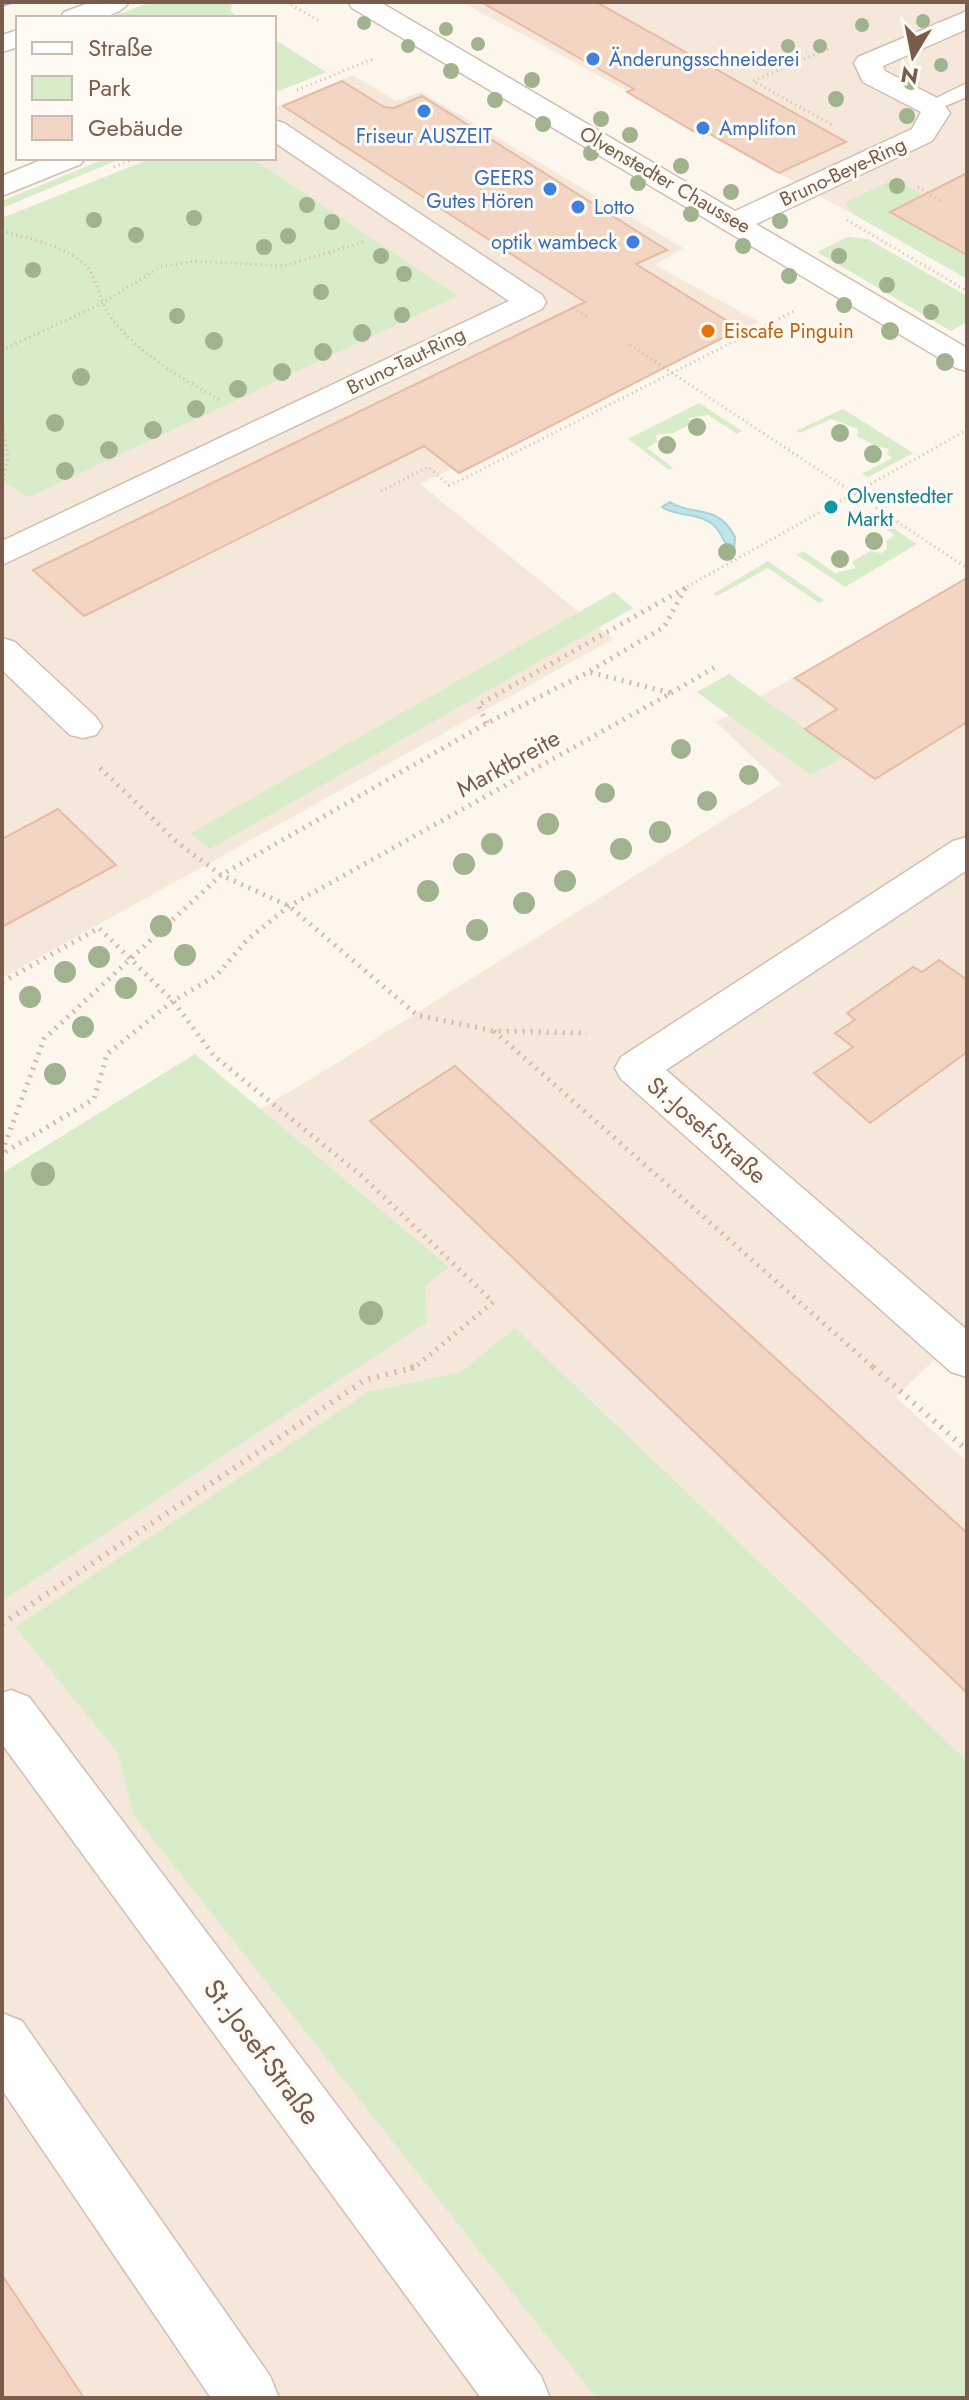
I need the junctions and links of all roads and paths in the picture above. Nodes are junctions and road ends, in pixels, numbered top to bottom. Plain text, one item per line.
1 (116, 2) edge
2 (361, 2) edge
3 (78, 16) edge
4 (967, 19) edge
5 (420, 36) junction
6 (967, 89) edge
7 (286, 95) dead end
8 (931, 106) junction
9 (276, 130) edge
10 (66, 160) edge
11 (2, 187) edge
12 (934, 196) dead end
13 (788, 198) junction
14 (941, 201) dead end
15 (736, 222) junction
16 (417, 226) junction
17 (2, 231) edge
18 (967, 291) edge
19 (101, 304) junction
20 (803, 306) dead end
21 (630, 345) dead end
22 (2, 350) edge
23 (967, 361) edge
24 (672, 373) junction
25 (2, 420) edge
26 (274, 424) junction
27 (967, 430) edge
28 (2, 487) edge
29 (381, 491) dead end
30 (852, 494) junction
31 (2, 554) edge
32 (967, 568) edge
33 (688, 585) junction
34 (2, 650) edge
35 (717, 666) dead end
36 (589, 672) junction
37 (671, 693) junction
38 (487, 723) junction
39 (87, 743) joint
40 (967, 851) edge
41 (221, 875) junction
42 (289, 906) junction
43 (129, 957) junction
44 (2, 982) edge
45 (173, 1001) junction
46 (494, 1031) junction
47 (587, 1033) dead end
48 (2, 1153) edge
49 (967, 1358) edge
50 (967, 1450) edge
51 (2, 1624) edge
52 (2, 1720) edge
53 (2, 2041) edge
54 (248, 2398) edge
55 (519, 2398) edge

1 - 3 street
2 - 5 street, Olvenstedter Chaussee
4 - 8 street
5 - 7 path
5 - 15 street, Olvenstedter Chaussee
6 - 8 lane
8 - 13 street, Bruno-Beye-Ring
9 - 16 street, Bruno-Taut-Ring
10 - 11 street
12 - 14 path
13 - 15 street, Bruno-Beye-Ring
13 - 18 path
15 - 23 street, Olvenstedter Chaussee
16 - 19 path
16 - 26 street, Bruno-Taut-Ring
17 - 19 path
19 - 22 path
19 - 26 path
20 - 24 path
21 - 24 path
24 - 29 path
24 - 30 path
25 - 28 path
26 - 31 street, Bruno-Taut-Ring
27 - 30 path
30 - 32 path
30 - 33 path
33 - 36 path, Marktbreite
33 - 38 path
34 - 39 street
35 - 37 path, Marktbreite
36 - 37 path
36 - 38 path, Marktbreite
37 - 42 path, Marktbreite
38 - 41 path, Marktbreite
39 - 41 path
40 - 49 street, St.-Josef-Straße
41 - 42 path
41 - 43 path, Marktbreite
42 - 45 path, Marktbreite
42 - 46 path
43 - 44 path
43 - 45 path
43 - 48 path, Marktbreite
45 - 48 path, Marktbreite
45 - 51 path
46 - 47 path
46 - 50 path
52 - 55 street, St.-Josef-Straße
53 - 54 street

